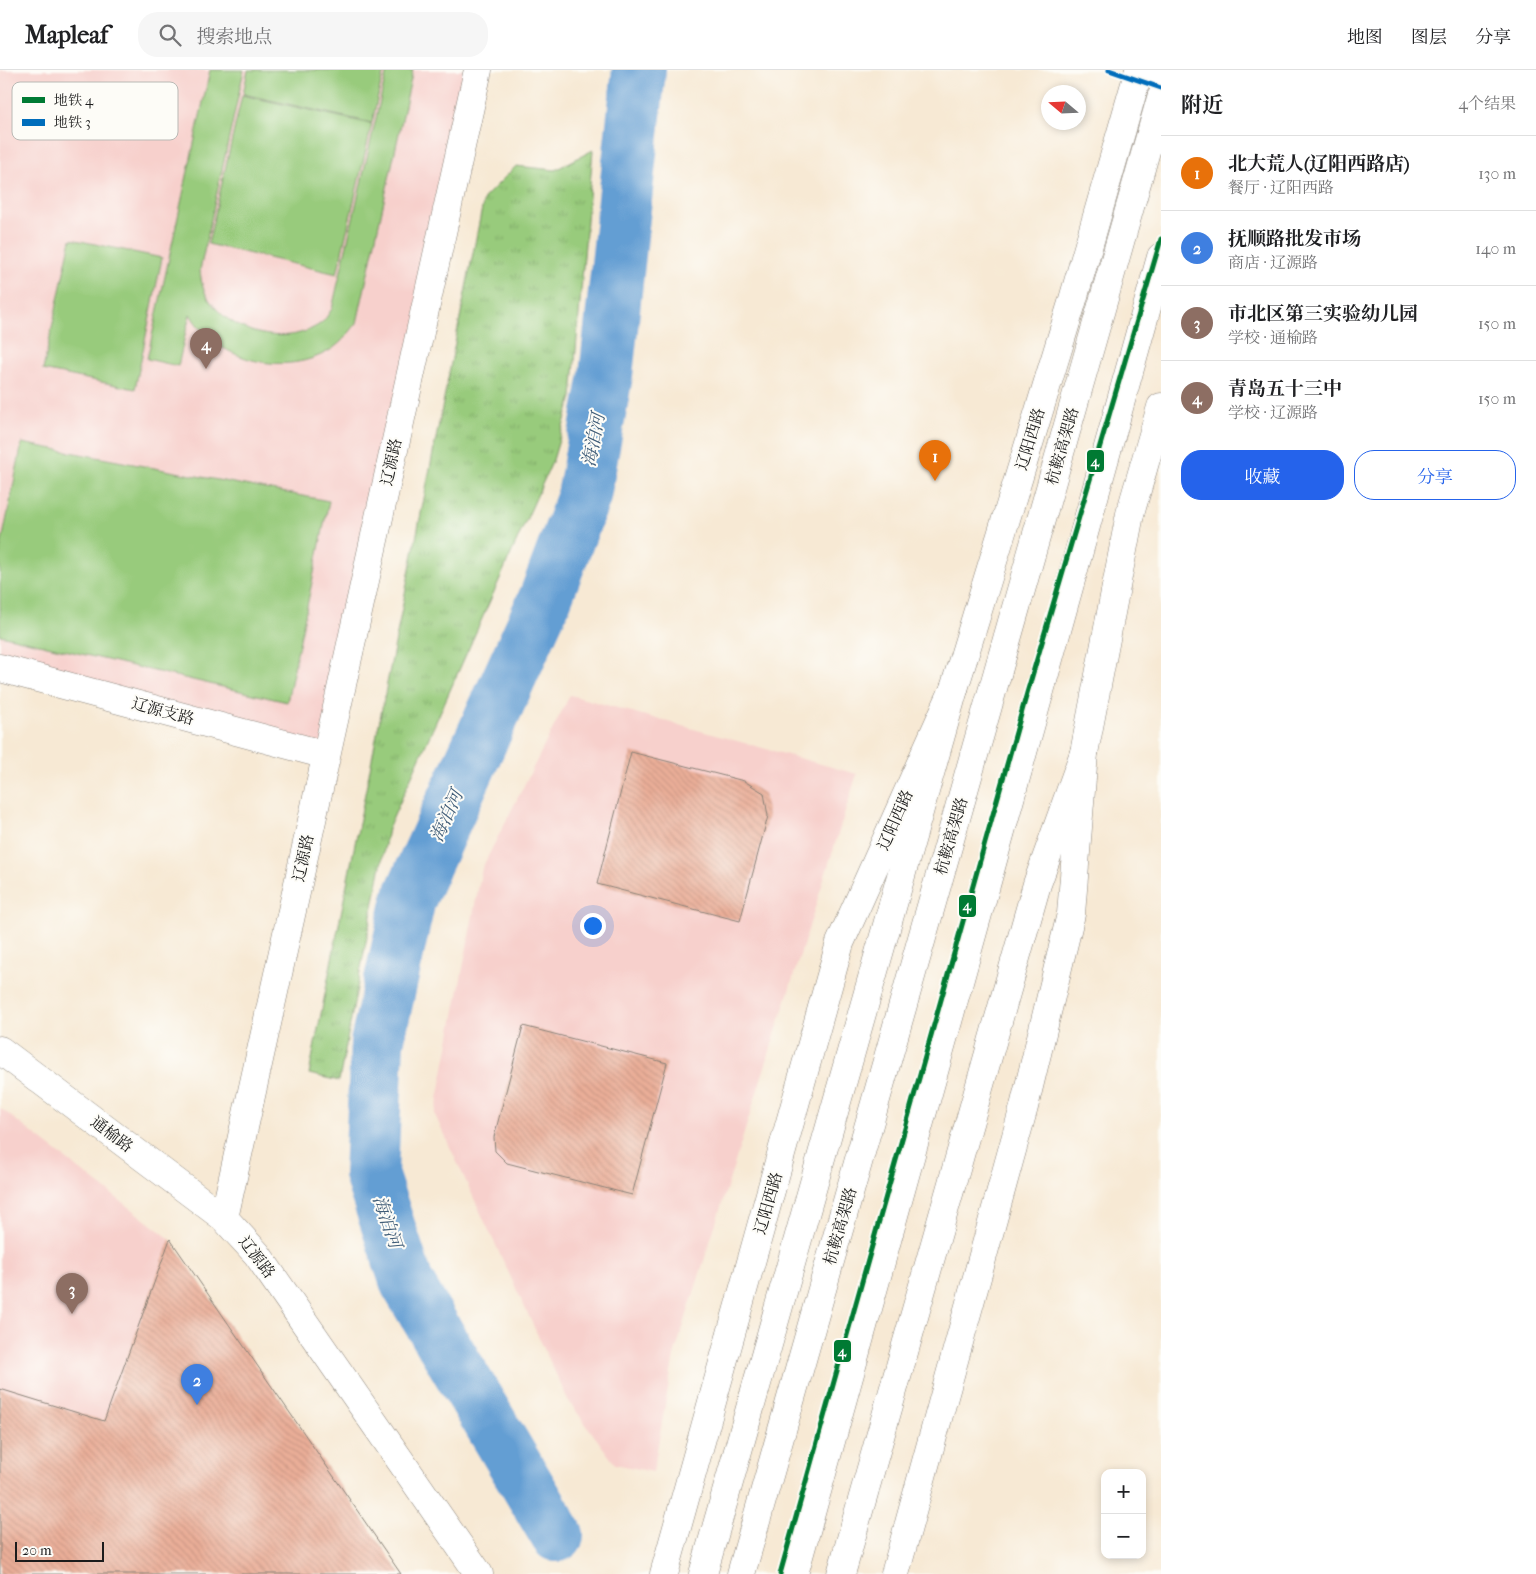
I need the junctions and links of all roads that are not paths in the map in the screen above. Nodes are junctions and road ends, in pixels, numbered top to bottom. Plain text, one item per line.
1 (478, 70) edge
2 (1139, 70) edge
3 (1156, 70) edge
4 (1161, 72) edge
5 (1161, 98) edge
6 (1161, 258) edge
7 (1161, 407) edge
8 (0, 668) edge
9 (954, 689) junction
10 (1084, 753) junction
11 (326, 755) junction
12 (0, 1050) edge
13 (224, 1218) junction
14 (666, 1567) edge
15 (479, 1574) edge
16 (703, 1574) edge
17 (741, 1574) edge
18 (794, 1574) edge
19 (840, 1574) edge
20 (895, 1574) edge

1 - 11 main road, 辽源路
2 - 9 main road, 辽阳西路
3 - 4 main road
5 - 17 main road, 杭鞍高架路
6 - 18 main road
7 - 10 main road
8 - 11 main road, 辽源支路
9 - 14 main road, 辽阳西路
9 - 16 main road
10 - 19 main road
10 - 20 main road
11 - 13 main road, 辽源路
12 - 13 main road, 通榆路
13 - 15 main road, 辽源路

